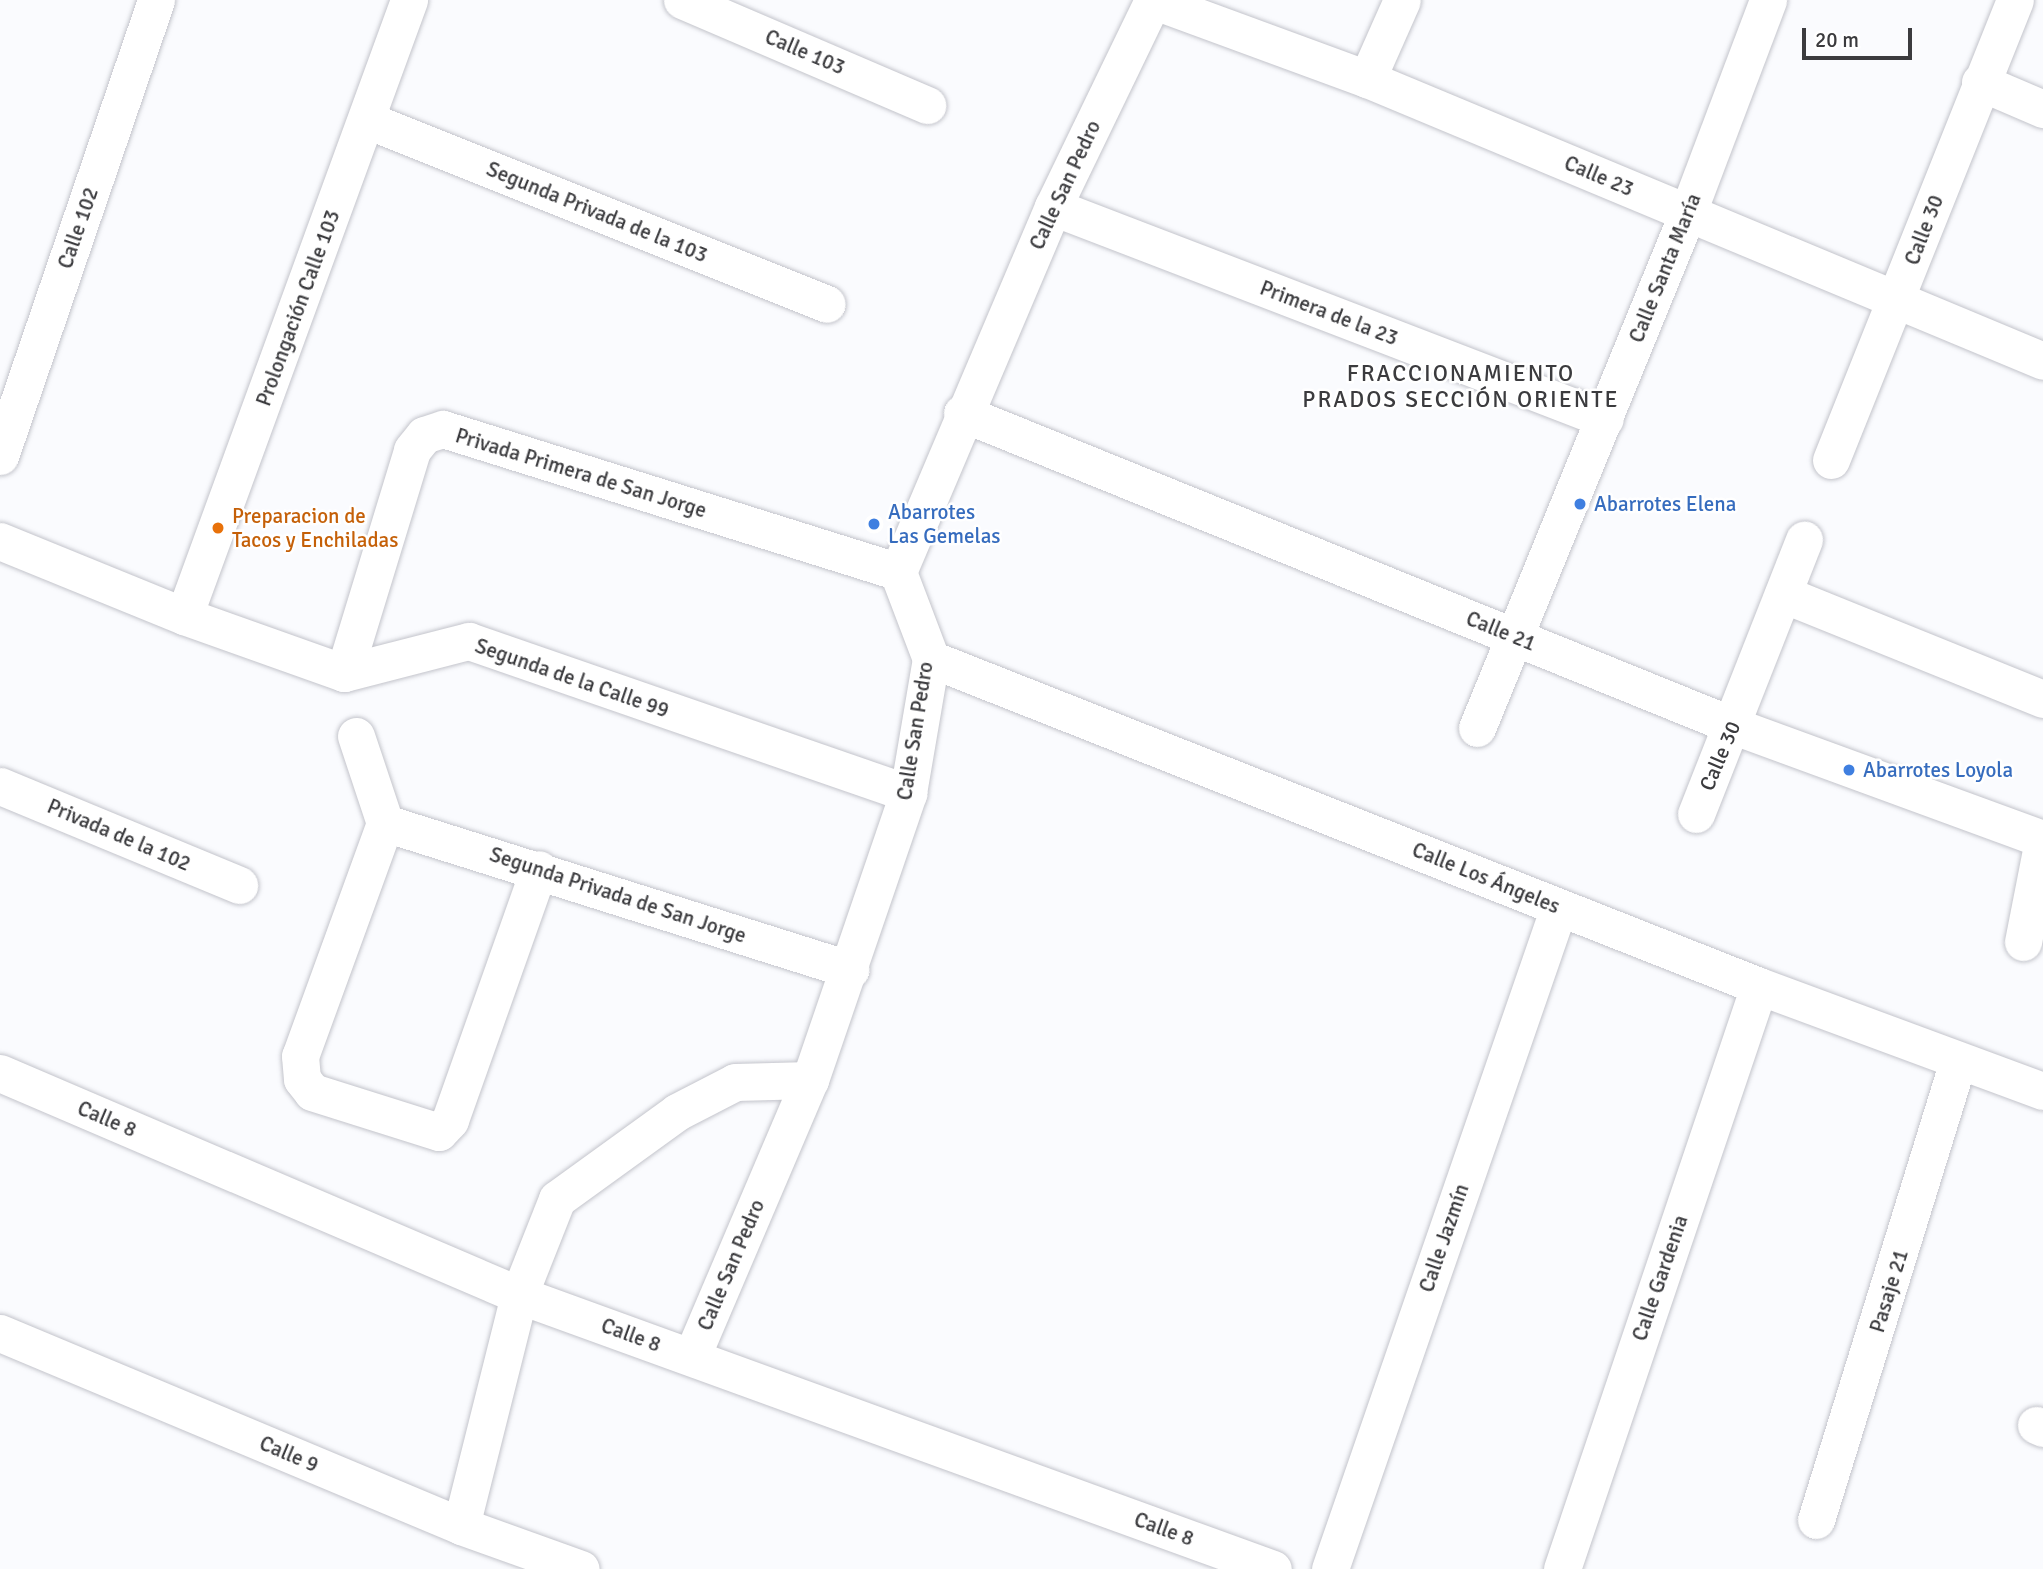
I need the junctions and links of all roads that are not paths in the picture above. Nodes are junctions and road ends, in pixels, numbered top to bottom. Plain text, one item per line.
1 (156, 0) edge
2 (409, 0) edge
3 (682, 0) edge
4 (1153, 0) edge
5 (1402, 0) edge
6 (1768, 0) edge
7 (2015, 0) edge
8 (723, 8) edge
9 (1367, 79) junction
10 (1980, 82) junction
11 (927, 105) dead end
12 (2043, 109) edge
13 (367, 120) junction
14 (1053, 207) junction
15 (1688, 212) junction
16 (1898, 300) junction
17 (827, 304) dead end
18 (2043, 361) edge
19 (962, 414) junction
20 (1605, 419) junction
21 (0, 456) edge
22 (1831, 460) dead end
23 (1804, 540) dead end
24 (0, 541) edge
25 (898, 572) junction
26 (1783, 594) junction
27 (184, 616) junction
28 (1517, 637) junction
29 (931, 659) junction
30 (344, 673) junction
31 (2043, 699) edge
32 (1734, 726) junction
33 (1477, 728) dead end
34 (356, 736) dead end
35 (0, 786) edge
36 (908, 793) junction
37 (1696, 814) dead end
38 (385, 822) junction
39 (2043, 840) edge
40 (539, 869) junction
41 (239, 885) dead end
42 (1559, 907) junction
43 (2023, 942) dead end
44 (850, 970) junction
45 (1759, 986) junction
46 (1958, 1060) junction
47 (0, 1073) edge
48 (810, 1080) junction
49 (2043, 1091) edge
50 (519, 1295) junction
51 (0, 1334) edge
52 (692, 1356) junction
53 (1816, 1520) dead end
54 (461, 1526) junction
55 (581, 1569) edge
56 (1273, 1569) edge
57 (1330, 1569) edge
58 (1562, 1569) edge

1 - 21 street, Calle 102
2 - 13 street, Prolongación Calle 103
3 - 8 street, Calle 103
4 - 9 street, Calle 23
4 - 14 street, Calle San Pedro
5 - 9 street
6 - 15 street, Calle Santa María
7 - 10 street, Calle 30
8 - 11 street, Calle 103
9 - 15 street, Calle 23
10 - 12 street
10 - 16 street, Calle 30
13 - 17 street, Segunda Privada de la 103
13 - 27 street, Prolongación Calle 103
14 - 19 street, Calle San Pedro
14 - 20 street, Primera de la 23
15 - 16 street, Calle 23
15 - 20 street, Calle Santa María
16 - 18 street, Calle 23
16 - 22 street, Calle 30
19 - 25 street, Calle San Pedro
19 - 28 street, Calle 21
20 - 28 street, Calle Santa María
23 - 26 street, Calle 30
24 - 27 street
25 - 29 street, Calle San Pedro
25 - 30 street, Privada Primera de San Jorge
26 - 31 street
26 - 32 street, Calle 30
27 - 30 street
28 - 32 street, Calle 21
28 - 33 street, Calle Santa María
29 - 36 street, Calle San Pedro
29 - 42 street, Calle Los Ángeles
30 - 36 street, Segunda de la Calle 99
32 - 37 street, Calle 30
32 - 39 street, Calle 21
34 - 38 street
35 - 41 street, Privada de la 102
36 - 44 street, Calle San Pedro
38 - 40 street, Segunda Privada de San Jorge
38 - 40 street
39 - 43 street
40 - 44 street, Segunda Privada de San Jorge
42 - 45 street, Calle Los Ángeles
42 - 57 street, Calle Jazmín
44 - 48 street, Calle San Pedro
45 - 46 street, Calle Los Ángeles
45 - 58 street, Calle Gardenia
46 - 49 street, Calle Los Ángeles
46 - 53 street, Pasaje 21
47 - 50 street, Calle 8
48 - 50 street
48 - 52 street, Calle San Pedro
50 - 52 street, Calle 8
50 - 54 street
51 - 54 street, Calle 9
52 - 56 street, Calle 8
54 - 55 street, Calle 9

